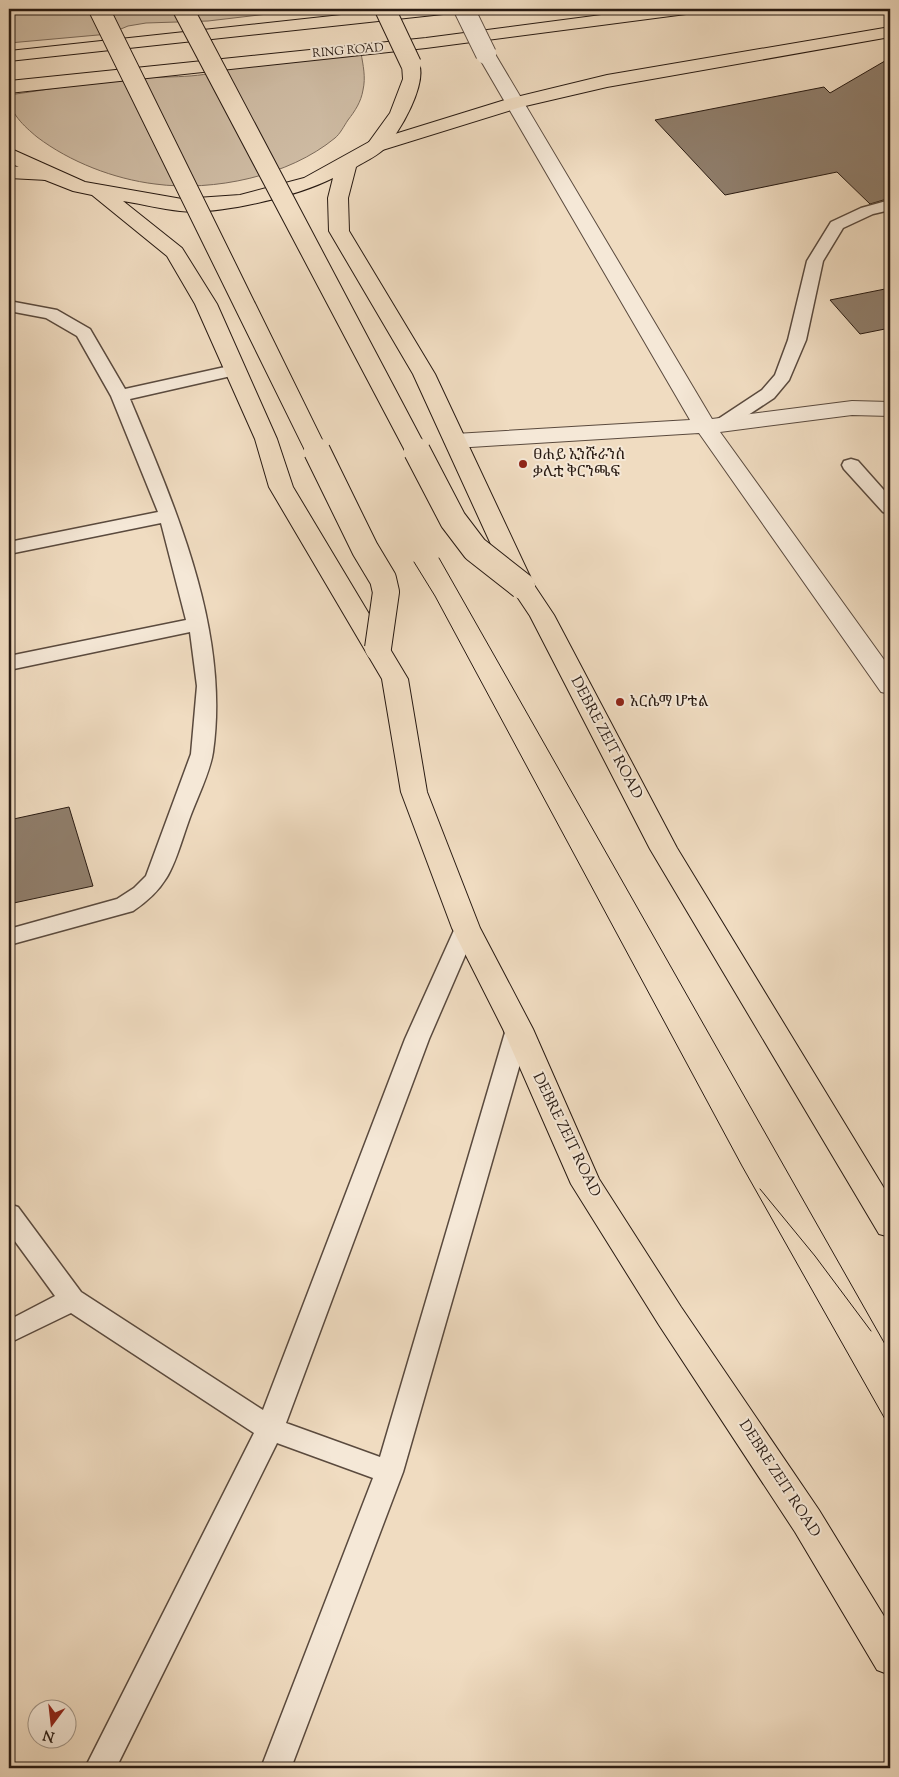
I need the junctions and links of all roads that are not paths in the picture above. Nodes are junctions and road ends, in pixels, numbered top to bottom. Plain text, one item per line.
1 (99, 9) edge
2 (183, 9) edge
3 (385, 9) edge
4 (443, 9) edge
5 (464, 9) edge
6 (686, 9) edge
7 (890, 32) edge
8 (9, 56) edge
9 (9, 87) edge
10 (515, 104) junction
11 (376, 146) junction
12 (9, 154) edge
13 (347, 164) junction
14 (9, 172) edge
15 (47, 174) junction
16 (98, 190) junction
17 (890, 205) edge
18 (9, 306) edge
19 (234, 370) junction
20 (120, 396) junction
21 (890, 409) edge
22 (713, 426) junction
23 (455, 441) junction
24 (851, 465) dead end
25 (890, 508) edge
26 (170, 516) junction
27 (9, 548) edge
28 (522, 586) junction
29 (198, 624) junction
30 (378, 648) junction
31 (9, 663) edge
32 (890, 686) edge
33 (466, 928) junction
34 (9, 937) edge
35 (518, 1029) junction
36 (9, 1214) edge
37 (890, 1225) edge
38 (72, 1300) junction
39 (9, 1332) edge
40 (270, 1429) junction
41 (389, 1472) junction
42 (890, 1658) edge
43 (100, 1768) edge
44 (276, 1768) edge

1 - 30 main road, bridge
2 - 28 main road, bridge
3 - 11 main road, bridge
4 - 8 main road
5 - 10 street, bridge
6 - 9 main road, RING ROAD
7 - 10 main road
10 - 11 main road
10 - 22 street
11 - 13 main road
12 - 15 main road
13 - 16 main road
13 - 23 main road
14 - 15 main road
15 - 16 main road
16 - 19 main road, DEBRE ZEIT ROAD
17 - 22 lane
18 - 20 lane
19 - 20 lane
19 - 30 main road, DEBRE ZEIT ROAD
20 - 26 lane
21 - 22 street
22 - 23 street
22 - 32 street
23 - 28 main road
24 - 25 lane
26 - 27 lane
26 - 29 lane
28 - 37 main road, DEBRE ZEIT ROAD
29 - 31 lane
29 - 34 lane
30 - 33 main road, DEBRE ZEIT ROAD
33 - 35 main road, DEBRE ZEIT ROAD
33 - 40 lane
35 - 41 lane
35 - 42 main road, DEBRE ZEIT ROAD
36 - 38 lane
38 - 39 lane
38 - 40 lane
40 - 41 lane
40 - 43 lane
41 - 44 lane

